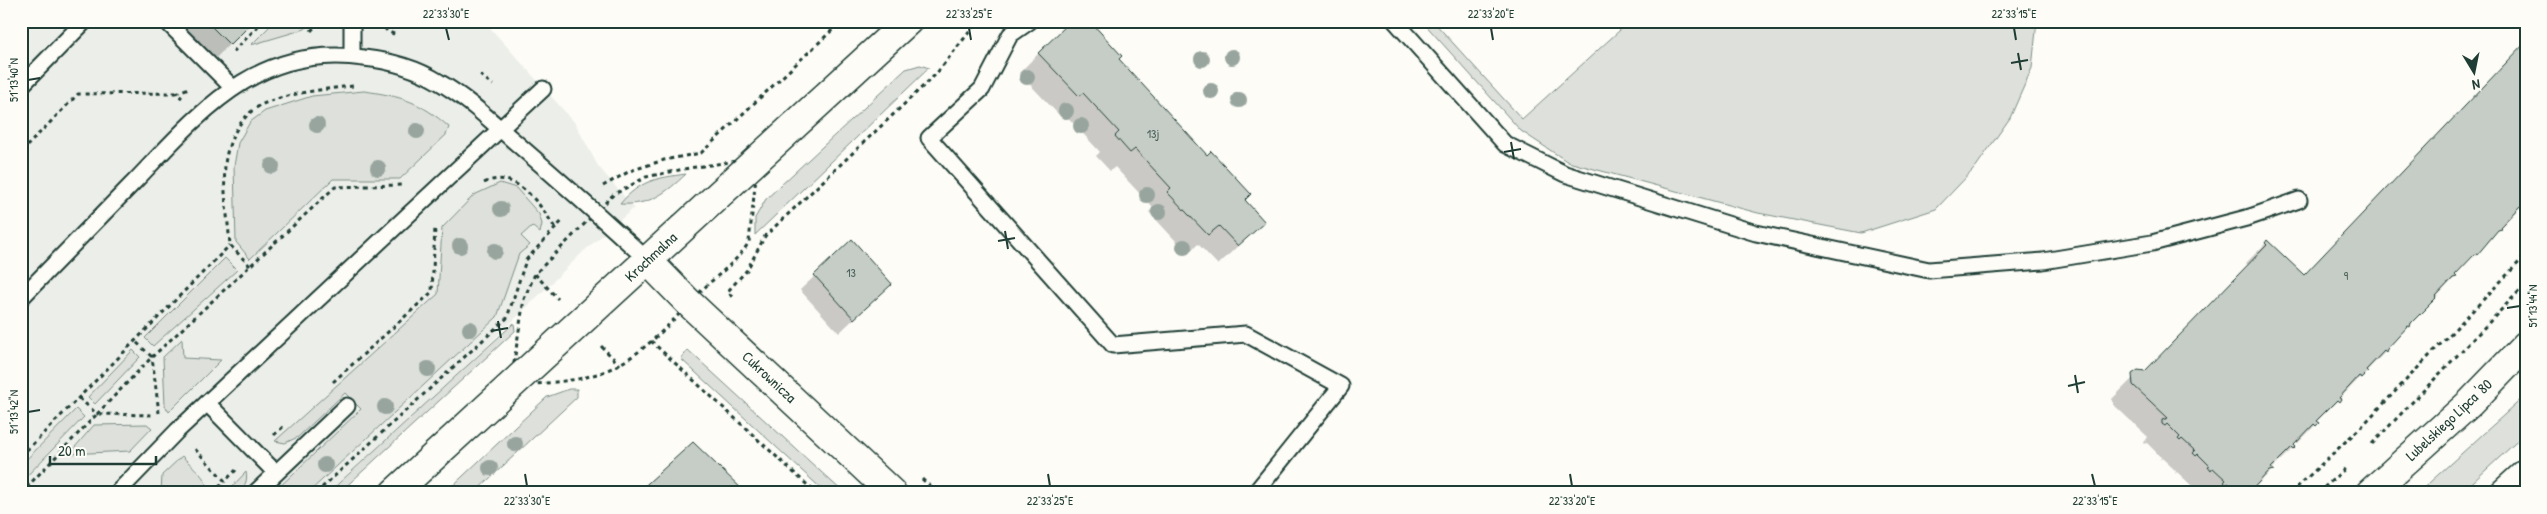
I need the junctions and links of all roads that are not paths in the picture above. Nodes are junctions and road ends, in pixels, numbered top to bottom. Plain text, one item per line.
1 (85, 21) edge
2 (166, 21) edge
3 (352, 21) edge
4 (908, 21) edge
5 (1030, 21) edge
6 (1395, 21) edge
7 (352, 56) junction
8 (21, 86) edge
9 (233, 88) junction
10 (544, 89) dead end
11 (500, 129) junction
12 (2299, 200) dead end
13 (647, 260) junction
14 (21, 298) edge
15 (2526, 345) edge
16 (207, 403) junction
17 (347, 406) dead end
18 (276, 473) junction
19 (2526, 473) edge
20 (117, 493) edge
21 (256, 493) edge
22 (394, 493) edge
23 (892, 493) edge
24 (1255, 493) edge
25 (2370, 493) edge
26 (2504, 493) edge

1 - 8 lane
2 - 9 lane
3 - 7 lane
4 - 13 street, Krochmalna
5 - 24 lane
6 - 12 lane
7 - 9 lane
7 - 11 lane
9 - 14 lane
10 - 11 lane
11 - 13 lane
11 - 16 lane
13 - 22 street, Krochmalna
13 - 23 street, Cukrownicza
15 - 25 street, Lubelskiego Lipca '80
16 - 18 lane
16 - 20 lane
17 - 18 lane
18 - 21 lane
19 - 26 street

